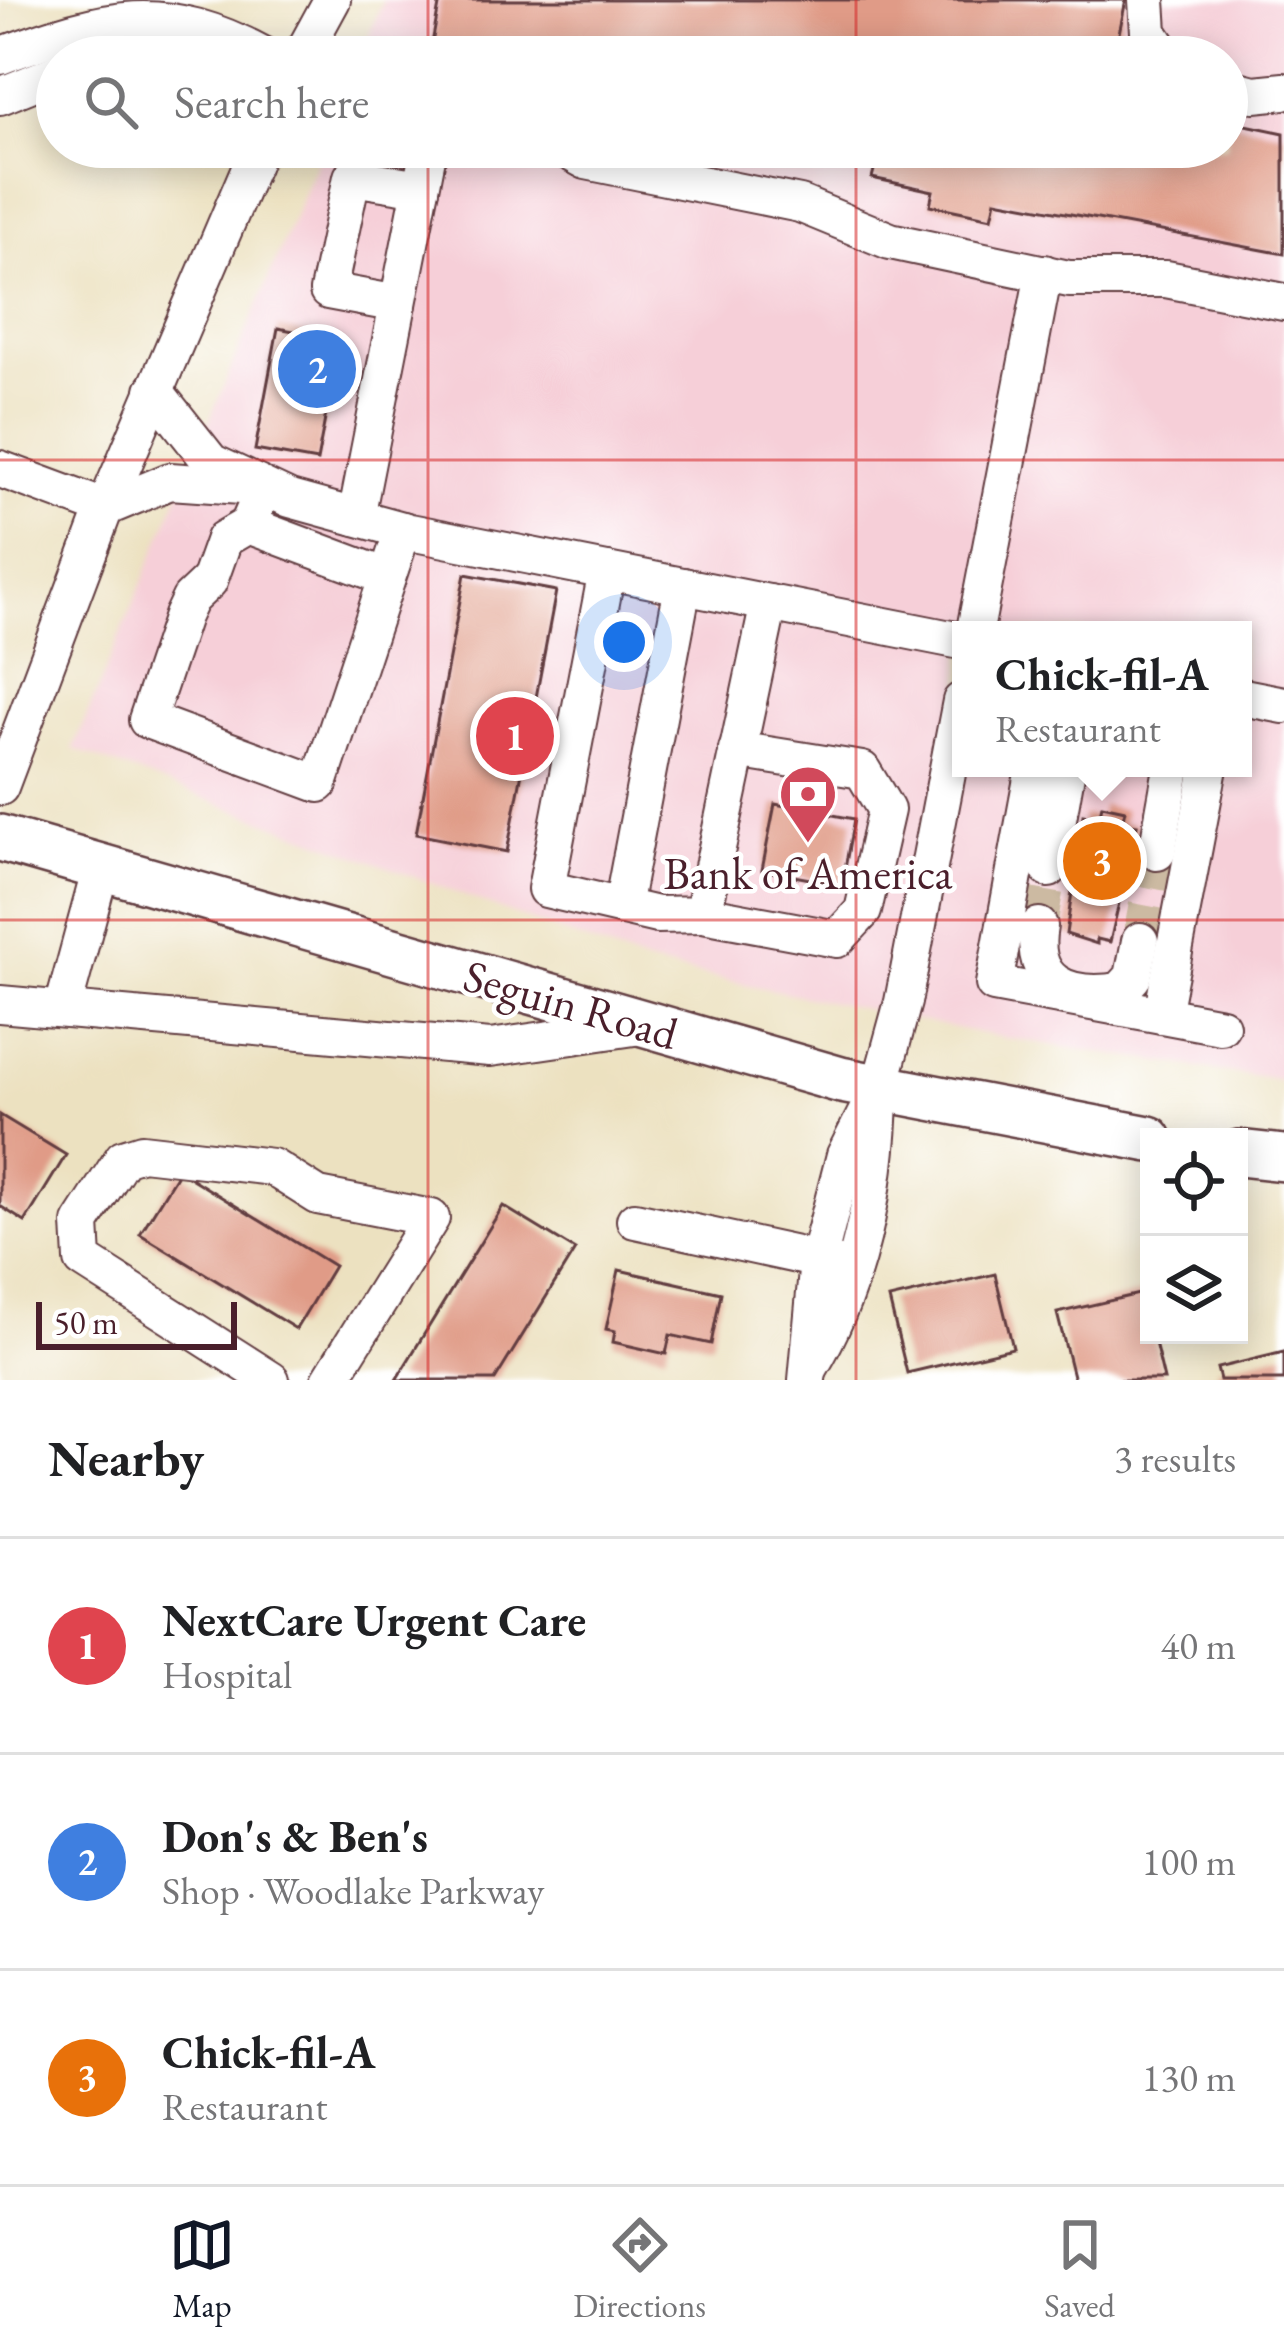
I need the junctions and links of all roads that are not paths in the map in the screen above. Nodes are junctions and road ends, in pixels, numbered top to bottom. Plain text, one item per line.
1 (332, 0) edge
2 (1147, 0) edge
3 (128, 33) edge
4 (53, 36) edge
5 (224, 36) edge
6 (312, 36) edge
7 (1152, 36) edge
8 (36, 42) edge
9 (0, 56) edge
10 (36, 81) edge
11 (1284, 91) edge
12 (1248, 92) edge
13 (0, 95) edge
14 (250, 168) edge
15 (425, 168) edge
16 (622, 168) edge
17 (421, 188) junction
18 (1044, 273) junction
19 (1284, 302) edge
20 (398, 304) junction
21 (154, 390) junction
22 (0, 469) edge
23 (263, 490) junction
24 (106, 508) junction
25 (356, 517) junction
26 (248, 525) junction
27 (403, 530) junction
28 (607, 571) junction
29 (387, 578) junction
30 (683, 586) junction
31 (769, 603) junction
32 (977, 621) edge
33 (952, 639) edge
34 (1252, 699) edge
35 (1284, 705) edge
36 (952, 748) edge
37 (737, 750) junction
38 (1032, 777) edge
39 (1064, 777) edge
40 (1170, 777) edge
41 (1207, 777) edge
42 (0, 787) edge
43 (0, 838) edge
44 (1157, 851) tunnel mouth
45 (101, 868) junction
46 (1049, 869) tunnel mouth
47 (622, 907) junction
48 (703, 914) junction
49 (1039, 926) tunnel mouth
50 (1140, 941) tunnel mouth
51 (0, 1004) edge
52 (63, 1008) junction
53 (1162, 1016) junction
54 (641, 1026) junction
55 (1221, 1026) dead end
56 (880, 1086) junction
57 (1140, 1136) edge
58 (1248, 1154) edge
59 (1284, 1158) edge
60 (634, 1220) dead end
61 (835, 1264) junction
62 (809, 1374) edge
63 (271, 1380) edge
64 (329, 1380) edge

1 - 6 street
2 - 7 street
3 - 4 street
3 - 5 street
8 - 9 street
10 - 13 street
11 - 12 street
14 - 21 street
15 - 17 street
16 - 18 street
17 - 20 street
17 - 20 street
18 - 19 street
18 - 32 street
20 - 25 street
21 - 23 street
21 - 24 street
22 - 24 street
23 - 24 street
23 - 25 street
23 - 26 street
24 - 42 street
25 - 27 street
26 - 29 street
26 - 29 street
27 - 28 street
27 - 29 street
28 - 30 street
28 - 47 street
30 - 31 street
30 - 47 street
31 - 33 street
31 - 37 street
34 - 35 street
36 - 56 street
37 - 48 street
37 - 48 street
38 - 53 street
39 - 46 street
40 - 44 street
41 - 53 street
43 - 45 main road, Seguin Road
45 - 52 street
45 - 54 main road, Seguin Road
47 - 48 street
49 - 50 street
51 - 52 street
52 - 54 street
53 - 55 street
54 - 56 main road, Seguin Road
56 - 57 main road, Seguin Road
56 - 61 street
58 - 59 main road
60 - 61 street
61 - 62 street
63 - 64 street

